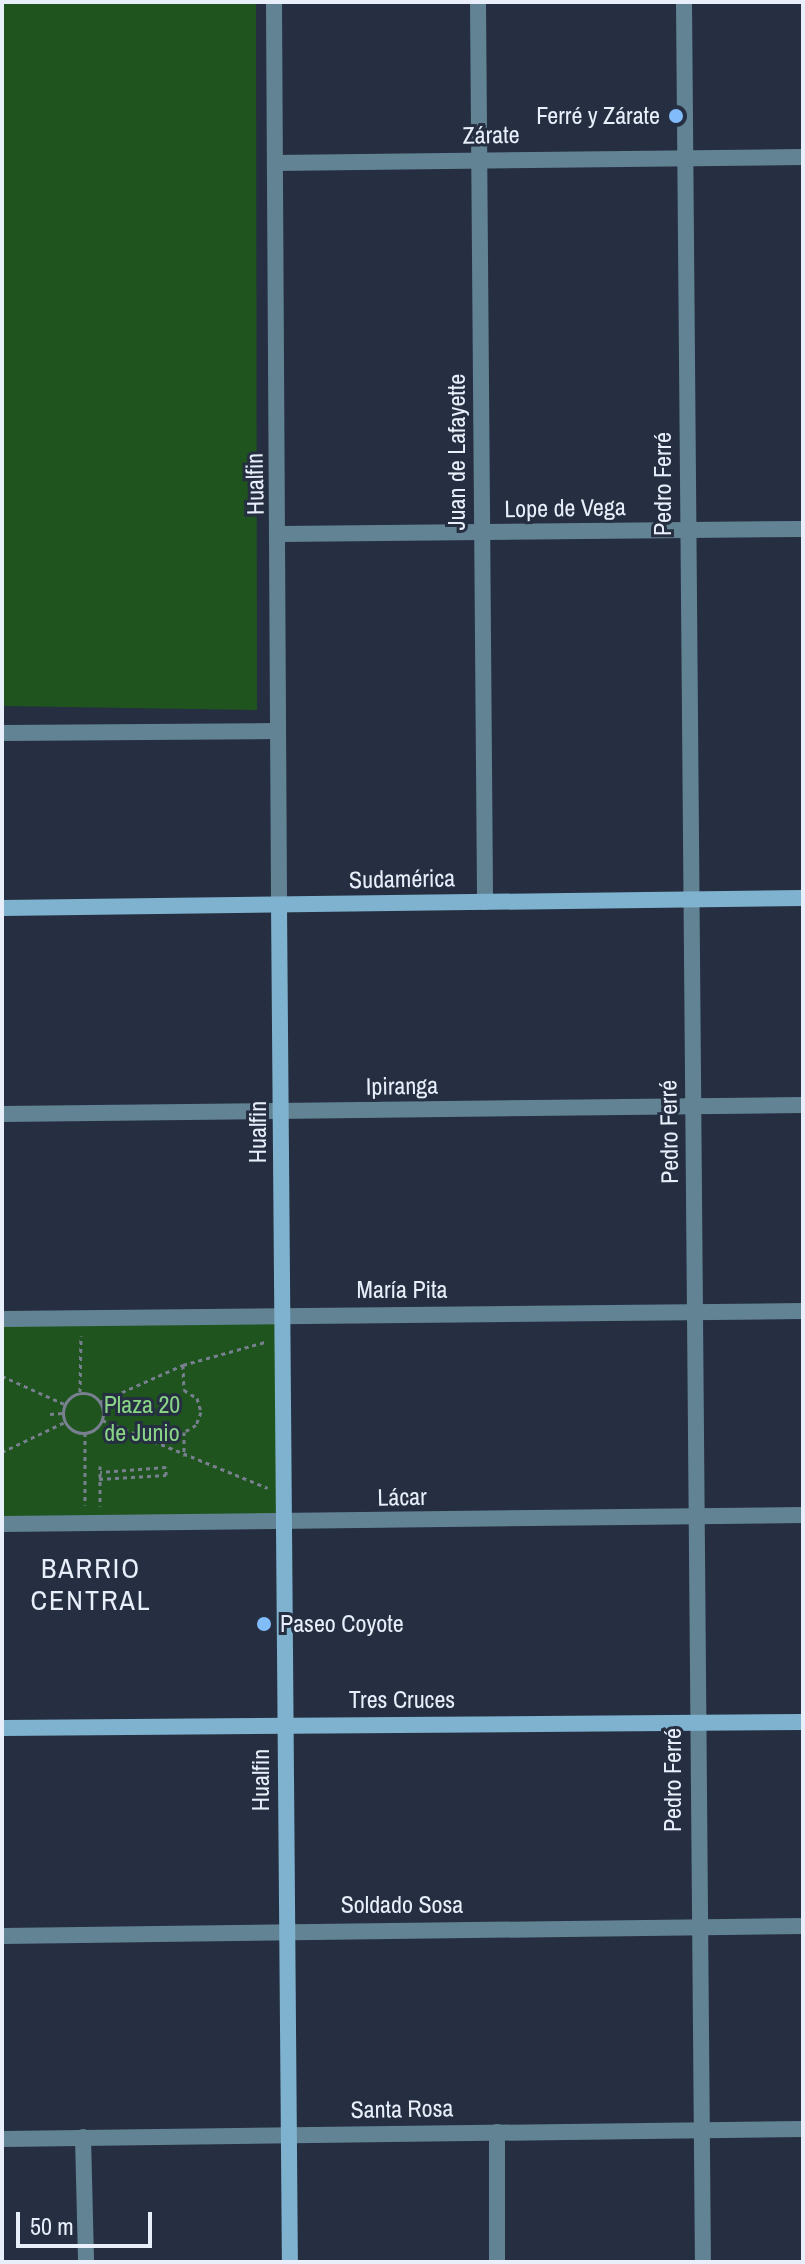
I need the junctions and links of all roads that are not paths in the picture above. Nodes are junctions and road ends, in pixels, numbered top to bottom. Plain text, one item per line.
1 (274, 2) edge
2 (478, 2) edge
3 (684, 2) edge
4 (803, 157) edge
5 (685, 158) junction
6 (480, 159) junction
7 (275, 163) junction
8 (803, 529) edge
9 (687, 530) junction
10 (481, 533) junction
11 (280, 534) junction
12 (278, 731) junction
13 (2, 733) edge
14 (803, 898) edge
15 (693, 899) junction
16 (485, 902) junction
17 (279, 905) junction
18 (2, 908) edge
19 (803, 1105) edge
20 (692, 1106) junction
21 (282, 1112) junction
22 (2, 1114) edge
23 (803, 1311) edge
24 (697, 1312) junction
25 (281, 1314) junction
26 (2, 1319) edge
27 (803, 1515) edge
28 (696, 1516) junction
29 (282, 1522) junction
30 (2, 1524) edge
31 (803, 1722) edge
32 (284, 1724) junction
33 (696, 1724) junction
34 (2, 1728) edge
35 (803, 1926) edge
36 (698, 1927) junction
37 (286, 1930) junction
38 (2, 1936) edge
39 (803, 2129) edge
40 (702, 2130) junction
41 (497, 2132) junction
42 (290, 2134) junction
43 (83, 2137) junction
44 (2, 2139) edge
45 (86, 2262) edge
46 (290, 2262) edge
47 (497, 2262) edge
48 (703, 2262) edge

1 - 7 street, Hualfin
2 - 6 street, Juan de Lafayette
3 - 5 street, Pedro Ferré
4 - 5 street, Zárate
5 - 6 street, Zárate
5 - 9 street, Pedro Ferré
6 - 7 street, Zárate
6 - 10 street, Juan de Lafayette
7 - 11 street, Hualfin
8 - 9 street, Lope de Vega
9 - 10 street, Lope de Vega
9 - 15 street, Pedro Ferré
10 - 11 street, Lope de Vega
10 - 16 street, Juan de Lafayette
11 - 12 street, Hualfin
12 - 13 street
12 - 17 street, Hualfin
14 - 15 street, Sudamérica
15 - 16 street, Sudamérica
15 - 20 street, Pedro Ferré
16 - 17 street, Sudamérica
17 - 18 street, Sudamérica
17 - 21 street, Hualfin
19 - 20 street, Ipiranga
20 - 21 street, Ipiranga
20 - 24 street, Pedro Ferré
21 - 22 street, Ipiranga
21 - 25 street, Hualfin
23 - 24 street, María Pita
24 - 25 street, María Pita
24 - 28 street, Pedro Ferré
25 - 26 street, María Pita
25 - 29 street, Hualfin
27 - 28 street, Lácar
28 - 29 street, Lácar
28 - 33 street, Pedro Ferré
29 - 30 street, Lácar
29 - 32 street, Hualfin
31 - 33 street, Tres Cruces
32 - 33 street, Tres Cruces
32 - 34 street, Tres Cruces
32 - 37 street, Hualfin
33 - 36 street, Pedro Ferré
35 - 36 street, Soldado Sosa
36 - 37 street, Soldado Sosa
36 - 40 street, Pedro Ferré
37 - 38 street, Soldado Sosa
37 - 42 street, Hualfin
39 - 40 street, Santa Rosa
40 - 41 street, Santa Rosa
40 - 48 street, Pedro Ferré
41 - 42 street, Santa Rosa
41 - 47 street
42 - 43 street, Santa Rosa
42 - 46 street, Hualfin
43 - 44 street, Santa Rosa
43 - 45 street

